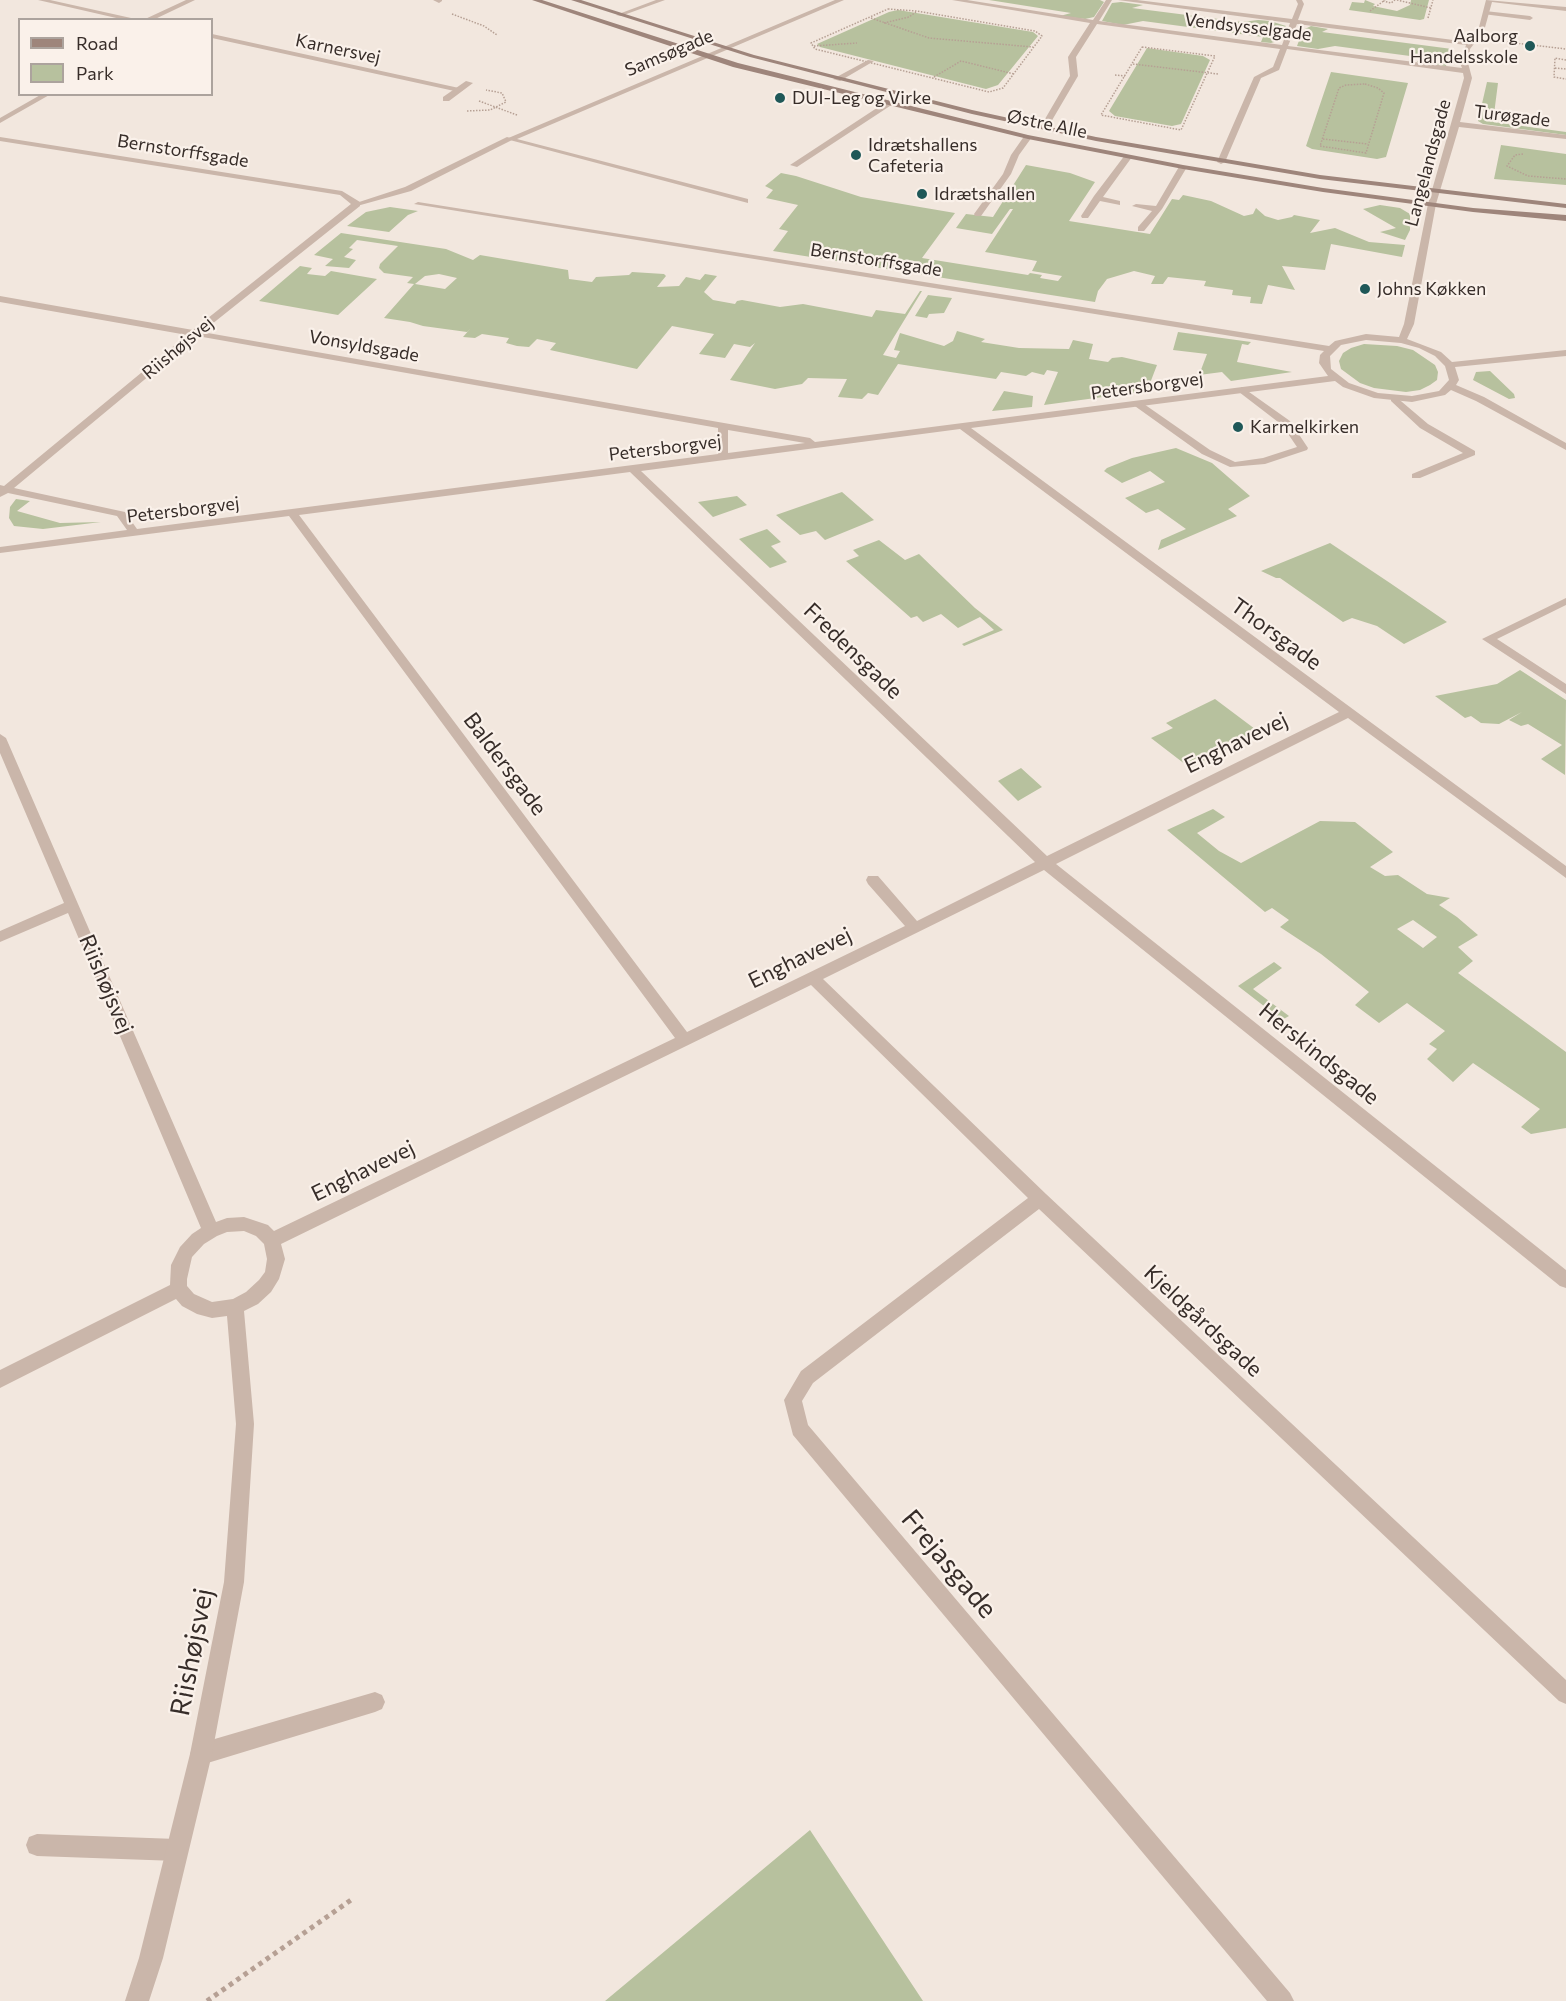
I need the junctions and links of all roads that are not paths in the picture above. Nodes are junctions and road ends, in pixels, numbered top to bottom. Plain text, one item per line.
1 (41, 0) edge
2 (192, 0) edge
3 (535, 0) edge
4 (574, 0) edge
5 (662, 0) edge
6 (841, 0) edge
7 (955, 0) edge
8 (1109, 0) edge
9 (1121, 0) edge
10 (1299, 0) edge
11 (1489, 0) edge
12 (1566, 9) edge
13 (1485, 13) junction
14 (619, 15) junction
15 (126, 18) edge
16 (151, 18) edge
17 (1530, 20) dead end
18 (1094, 22) junction
19 (1295, 23) junction
20 (213, 36) edge
21 (1471, 44) junction
22 (1286, 47) junction
23 (725, 48) junction
24 (707, 55) junction
25 (870, 61) road end
26 (1466, 70) junction
27 (837, 79) junction
28 (469, 83) dead end
29 (459, 90) junction
30 (45, 96) edge
31 (446, 99) dead end
32 (889, 104) junction
33 (0, 122) edge
34 (1455, 124) junction
35 (1038, 127) junction
36 (1028, 137) junction
37 (1566, 137) edge
38 (510, 138) junction
39 (0, 139) edge
40 (1128, 157) junction
41 (1221, 162) junction
42 (794, 165) dead end
43 (1183, 167) junction
44 (1436, 192) junction
45 (1097, 198) junction
46 (745, 201) dead end
47 (1117, 203) dead end
48 (357, 204) junction
49 (418, 204) dead end
50 (1432, 204) junction
51 (1136, 206) dead end
52 (1566, 206) edge
53 (1158, 209) junction
54 (978, 214) dead end
55 (1085, 216) dead end
56 (1566, 218) edge
57 (1141, 229) dead end
58 (0, 298) edge
59 (195, 333) junction
60 (1402, 340) junction
61 (1329, 349) junction
62 (1566, 353) edge
63 (1450, 364) junction
64 (1334, 378) junction
65 (1450, 386) junction
66 (1242, 390) junction
67 (1395, 399) junction
68 (1137, 404) junction
69 (723, 426) junction
70 (963, 427) junction
71 (824, 444) junction
72 (1566, 447) edge
73 (723, 457) junction
74 (633, 469) junction
75 (1416, 476) dead end
76 (2, 491) edge
77 (292, 513) junction
78 (134, 533) junction
79 (0, 544) edge
80 (0, 550) edge
81 (1566, 601) edge
82 (1566, 690) edge
83 (1347, 713) junction
84 (0, 738) edge
85 (1045, 862) junction
86 (1566, 873) edge
87 (873, 880) dead end
88 (73, 905) junction
89 (915, 928) junction
90 (0, 937) edge
91 (812, 977) junction
92 (685, 1040) junction
93 (1040, 1199) junction
94 (211, 1231) junction
95 (272, 1240) junction
96 (1566, 1280) edge
97 (179, 1289) junction
98 (236, 1307) junction
99 (0, 1379) edge
100 (1566, 1694) edge
101 (375, 1702) dead end
102 (201, 1754) junction
103 (37, 1845) dead end
104 (177, 1850) junction
105 (137, 2001) edge
106 (1282, 2001) edge

1 - 15 street
2 - 16 street
3 - 24 street, Østre Alle
4 - 14 street, Østre Alle
5 - 14 street
6 - 23 street, Samsøgade
7 - 18 street, Vendsysselgade
8 - 18 street
9 - 19 street, Vendsysselgade
10 - 19 street
11 - 12 street
11 - 13 street, Langelandsgade
13 - 17 street
13 - 21 street, Langelandsgade
14 - 23 street, Østre Alle
18 - 22 street, Vendsysselgade
18 - 35 street
19 - 21 street, Vendsysselgade
19 - 22 street
20 - 29 street, Karnersvej
21 - 26 street, Langelandsgade
22 - 26 street, Vendsysselgade
22 - 41 street
23 - 24 street, Samsøgade
23 - 27 street, Østre Alle
24 - 32 street, Østre Alle
24 - 38 street, Samsøgade
25 - 27 street
26 - 34 street, Langelandsgade
27 - 35 street, Østre Alle
28 - 29 street
29 - 31 street
30 - 33 street
32 - 36 street, Østre Alle
32 - 42 street
34 - 37 street, Turøgade
34 - 44 street, Langelandsgade
35 - 41 street, Østre Alle
36 - 40 street, Østre Alle
36 - 54 street
38 - 46 street
38 - 48 street, Samsøgade
39 - 48 street, Bernstorffsgade
40 - 43 street, Østre Alle
40 - 45 street
41 - 44 street, Østre Alle
43 - 50 street, Østre Alle
43 - 53 street
44 - 50 street, Langelandsgade
44 - 52 street, Østre Alle
45 - 47 street
45 - 55 street
48 - 59 street, Riishøjsvej
49 - 61 street, Bernstorffsgade
50 - 56 street, Østre Alle
50 - 60 street, Langelandsgade
51 - 53 street
53 - 57 street
58 - 59 street, Vonsyldsgade
59 - 69 street, Vonsyldsgade
59 - 76 street, Riishøjsvej
60 - 61 street
60 - 63 street
61 - 64 street
62 - 63 street
63 - 65 street
64 - 66 street, Petersborgvej
64 - 67 street
65 - 67 street
65 - 72 street
66 - 68 street, Petersborgvej
66 - 68 street
67 - 75 street
68 - 70 street, Petersborgvej
69 - 71 street, Vonsyldsgade
69 - 73 street
70 - 71 street, Petersborgvej
70 - 83 street, Thorsgade
71 - 73 street, Petersborgvej
73 - 74 street, Petersborgvej
74 - 77 street, Petersborgvej
74 - 85 street, Fredensgade
76 - 78 street
77 - 78 street, Petersborgvej
77 - 92 street, Baldersgade
78 - 80 street, Petersborgvej
79 - 80 street
81 - 82 street
83 - 85 street, Enghavevej
83 - 86 street, Thorsgade
84 - 88 street, Riishøjsvej
85 - 89 street, Enghavevej
85 - 96 street, Herskindsgade
87 - 89 street
88 - 90 street
88 - 94 street, Riishøjsvej
89 - 91 street, Enghavevej
91 - 92 street, Enghavevej
91 - 93 street, Kjeldgårdsgade
92 - 95 street, Enghavevej
93 - 100 street, Kjeldgårdsgade
93 - 106 street, Frejasgade
94 - 95 street
94 - 97 street
95 - 98 street
97 - 98 street
97 - 99 street
98 - 102 street, Riishøjsvej
101 - 102 street
102 - 104 street, Riishøjsvej
103 - 104 street
104 - 105 street, Riishøjsvej

